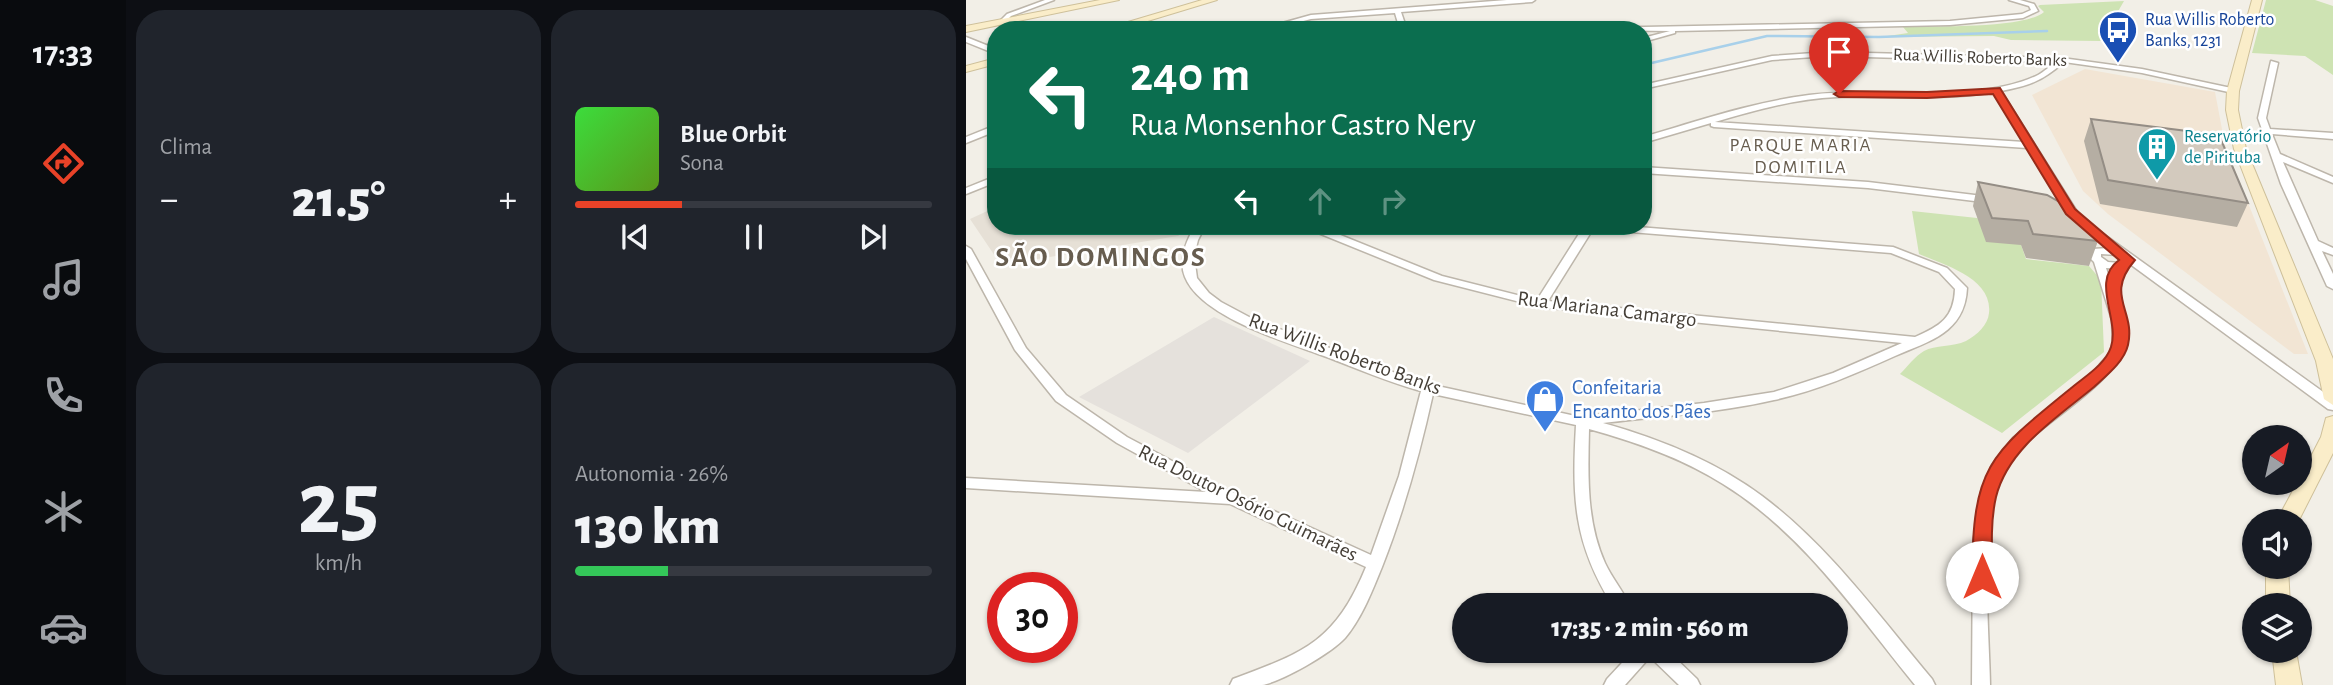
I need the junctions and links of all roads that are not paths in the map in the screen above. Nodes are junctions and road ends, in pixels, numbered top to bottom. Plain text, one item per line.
1 (1051, 0) edge
2 (1100, 0) edge
3 (1114, 0) edge
4 (1212, 0) edge
5 (1372, 0) edge
6 (1444, 0) edge
7 (1532, 0) edge
8 (2012, 0) edge
9 (2256, 1) edge
10 (1431, 7) junction
11 (1397, 10) junction
12 (1383, 11) junction
13 (1004, 19) junction
14 (994, 21) edge
15 (1138, 21) edge
16 (1290, 21) edge
17 (1401, 21) edge
18 (987, 23) edge
19 (966, 27) edge
20 (1685, 27) junction
21 (1652, 28) edge
22 (1652, 37) edge
23 (966, 39) edge
24 (987, 48) edge
25 (2062, 60) junction
26 (987, 63) edge
27 (2274, 63) dead end
28 (966, 69) edge
29 (1652, 85) edge
30 (1996, 90) junction
31 (2233, 91) junction
32 (1703, 123) junction
33 (2266, 131) junction
34 (987, 132) edge
35 (2333, 136) edge
36 (1652, 137) edge
37 (966, 140) edge
38 (2028, 145) junction
39 (2274, 155) junction
40 (1652, 171) edge
41 (2333, 180) edge
42 (987, 183) edge
43 (966, 191) edge
44 (2007, 204) edge
45 (2053, 212) edge
46 (1652, 231) edge
47 (1196, 235) edge
48 (1332, 235) edge
49 (1584, 235) edge
50 (2081, 236) junction
51 (2313, 243) junction
52 (966, 249) edge
53 (2333, 252) edge
54 (2122, 260) junction
55 (2333, 286) edge
56 (2112, 292) junction
57 (1540, 304) junction
58 (1916, 341) junction
59 (1428, 388) junction
60 (2333, 399) edge
61 (2333, 407) edge
62 (1583, 421) junction
63 (2333, 423) edge
64 (966, 483) edge
65 (1236, 499) junction
66 (2294, 509) edge
67 (1375, 565) junction
68 (1613, 593) edge
69 (1633, 663) edge
70 (1669, 663) edge
71 (2286, 663) edge
72 (1239, 685) edge
73 (1614, 685) edge
74 (1692, 685) edge
75 (1926, 685) edge
76 (1981, 685) edge
77 (2289, 685) edge

1 - 13 street
2 - 13 main road
3 - 13 main road
4 - 15 main road
5 - 12 street
6 - 10 street
7 - 10 street
8 - 20 street
9 - 31 main road
10 - 11 street
11 - 12 street
11 - 17 street
12 - 16 street
13 - 14 main road
18 - 19 main road
20 - 21 street
20 - 22 street
23 - 24 street
25 - 29 street, Rua Willis Roberto Banks
25 - 30 street
25 - 31 street, Rua Willis Roberto Banks
26 - 28 main road
27 - 33 street
30 - 32 street
30 - 38 street
31 - 60 main road
32 - 36 street
32 - 38 street
33 - 35 street
33 - 39 street
34 - 37 street
38 - 50 street
39 - 41 street
39 - 51 street
40 - 44 street
42 - 43 street
45 - 50 street
46 - 58 street
47 - 59 street, Rua Willis Roberto Banks
48 - 57 street, Rua Mariana Camargo
49 - 57 street
50 - 54 street
50 - 54 street
50 - 56 street
51 - 53 street
51 - 55 street
52 - 65 street, Rua Doutor Osório Guimarães
54 - 56 street
54 - 61 street
56 - 76 street
57 - 58 street, Rua Mariana Camargo
58 - 62 street
59 - 62 street, Rua Willis Roberto Banks
59 - 67 street
62 - 68 street
62 - 75 street, Rua Willis Roberto Banks
63 - 66 main road
64 - 65 street
65 - 67 street, Rua Doutor Osório Guimarães
67 - 72 street
69 - 73 street
70 - 74 street
71 - 77 main road

